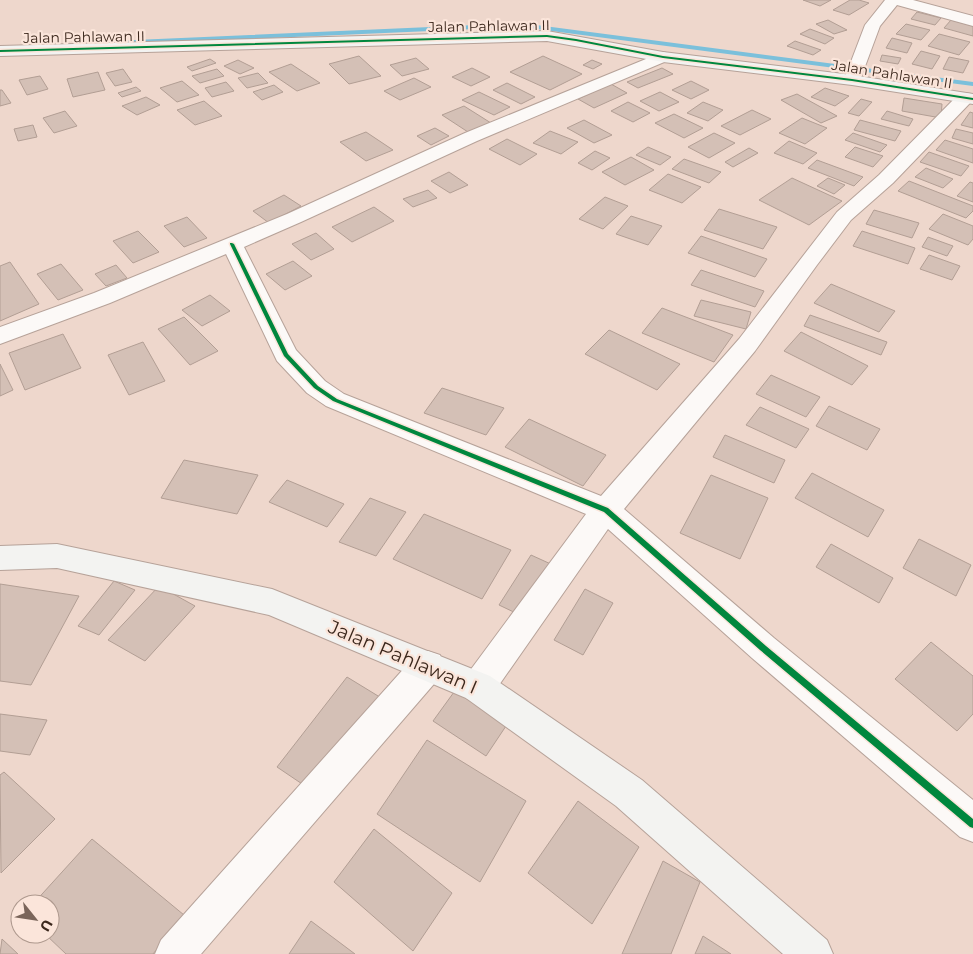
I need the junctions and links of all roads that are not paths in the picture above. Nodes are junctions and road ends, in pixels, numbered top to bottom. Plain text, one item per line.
1 (894, 0) edge
2 (973, 21) edge
3 (0, 51) edge
4 (663, 57) junction
5 (854, 73) junction
6 (969, 99) edge
7 (232, 244) junction
8 (0, 336) edge
9 (601, 516) junction
10 (0, 558) edge
11 (428, 666) junction
12 (478, 687) junction
13 (973, 824) edge
14 (176, 954) edge
15 (813, 954) edge

1 - 2 street
1 - 5 street
3 - 4 street, Jalan Pahlawan II
4 - 5 street, Jalan Pahlawan II
4 - 7 street
5 - 6 street, Jalan Pahlawan II
6 - 9 street
7 - 8 street
7 - 9 street
9 - 12 street
9 - 13 street
10 - 11 street, Jalan Pahlawan I
11 - 12 street, Jalan Pahlawan I
11 - 14 street
12 - 15 street, Jalan Pahlawan I

